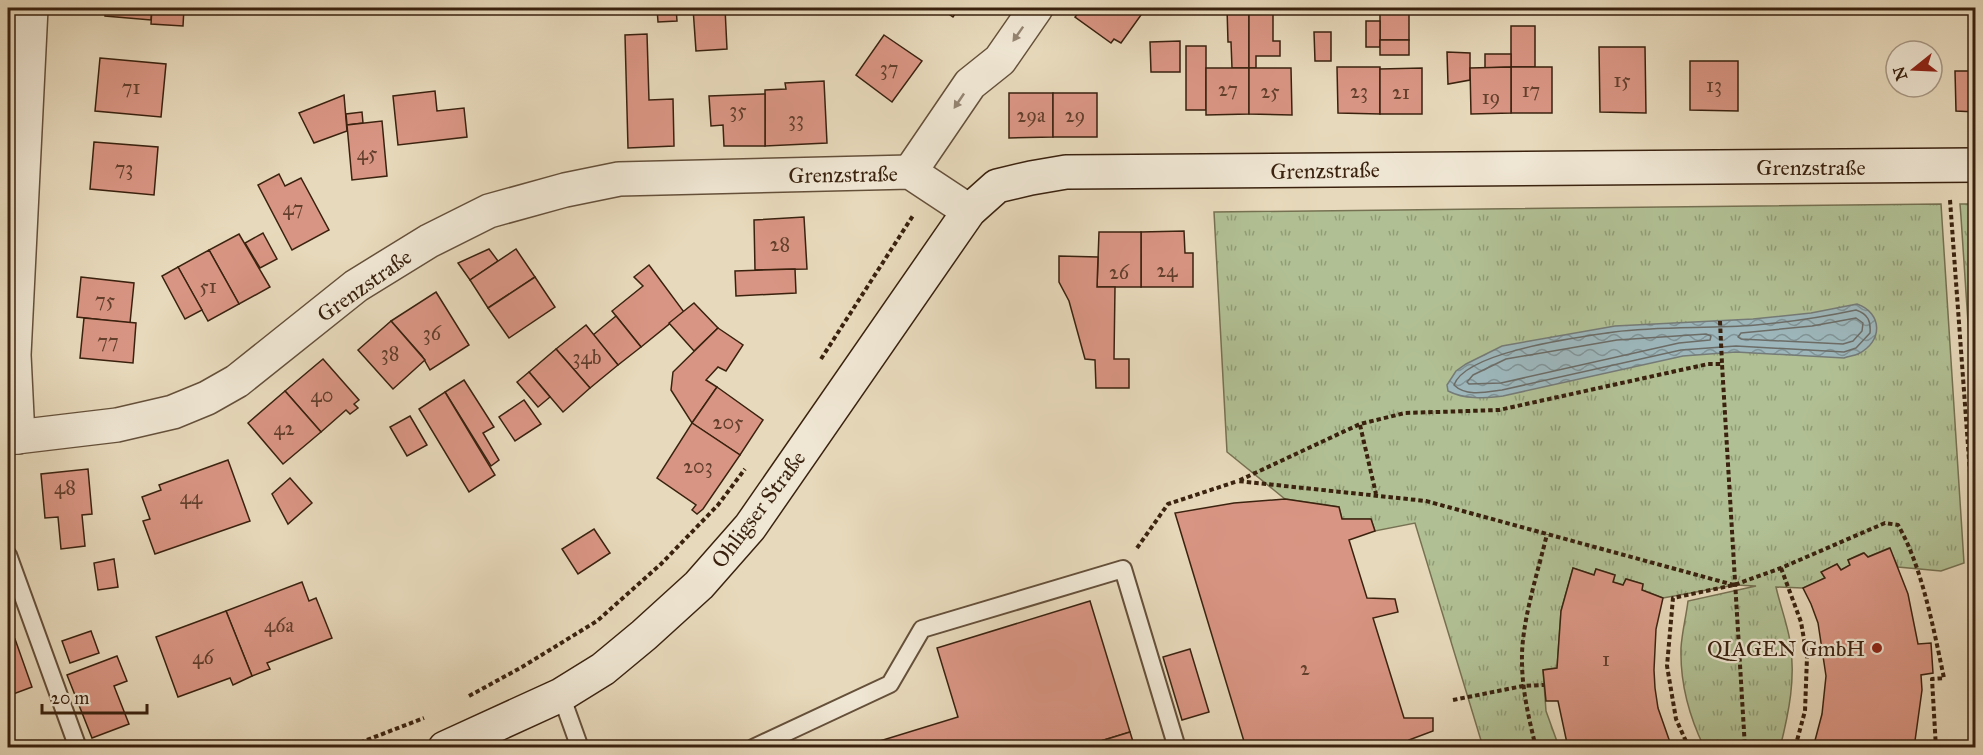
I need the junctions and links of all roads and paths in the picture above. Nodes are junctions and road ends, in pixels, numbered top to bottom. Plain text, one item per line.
1 (30, 8) edge
2 (1036, 8) edge
3 (1962, 166) edge
4 (921, 179) junction
5 (969, 210) junction
6 (1720, 321) dead end
7 (1722, 364) junction
8 (816, 366) dead end
9 (1360, 424) junction
10 (13, 438) edge
11 (751, 460) dead end
12 (1238, 481) junction
13 (1376, 494) junction
14 (1547, 534) junction
15 (8, 555) edge
16 (1976, 555) edge
17 (1123, 568) junction
18 (1781, 568) junction
19 (1734, 585) junction
20 (1544, 685) dead end
21 (1523, 686) junction
22 (561, 695) junction
23 (465, 698) dead end
24 (1453, 700) dead end
25 (427, 717) dead end
26 (78, 747) edge
27 (346, 747) edge
28 (445, 747) edge
29 (580, 747) edge
30 (753, 747) edge
31 (1177, 747) edge
32 (1536, 747) edge
33 (1689, 747) edge
34 (1745, 747) edge
35 (1795, 747) edge
36 (1936, 747) edge

1 - 10 main road
2 -> 4 main road
3 - 5 main road, Grenzstraße
3 - 16 path
4 - 5 main road
4 - 8 path
4 - 10 main road, Grenzstraße
5 - 22 main road, Ohligser Straße
6 - 7 path
7 - 9 path
7 - 19 path
9 - 12 path
9 - 13 path
11 - 23 path
12 - 13 path
12 - 17 path
13 - 14 path
14 - 19 path
14 - 21 path
15 - 26 lane
17 - 30 lane
17 - 31 lane
18 - 19 path
18 - 35 path
18 - 36 path
19 - 33 path
19 - 34 path
20 - 21 path
21 - 24 path
21 - 32 path
22 - 28 main road, Ohligser Straße
22 - 29 lane
25 - 27 path

